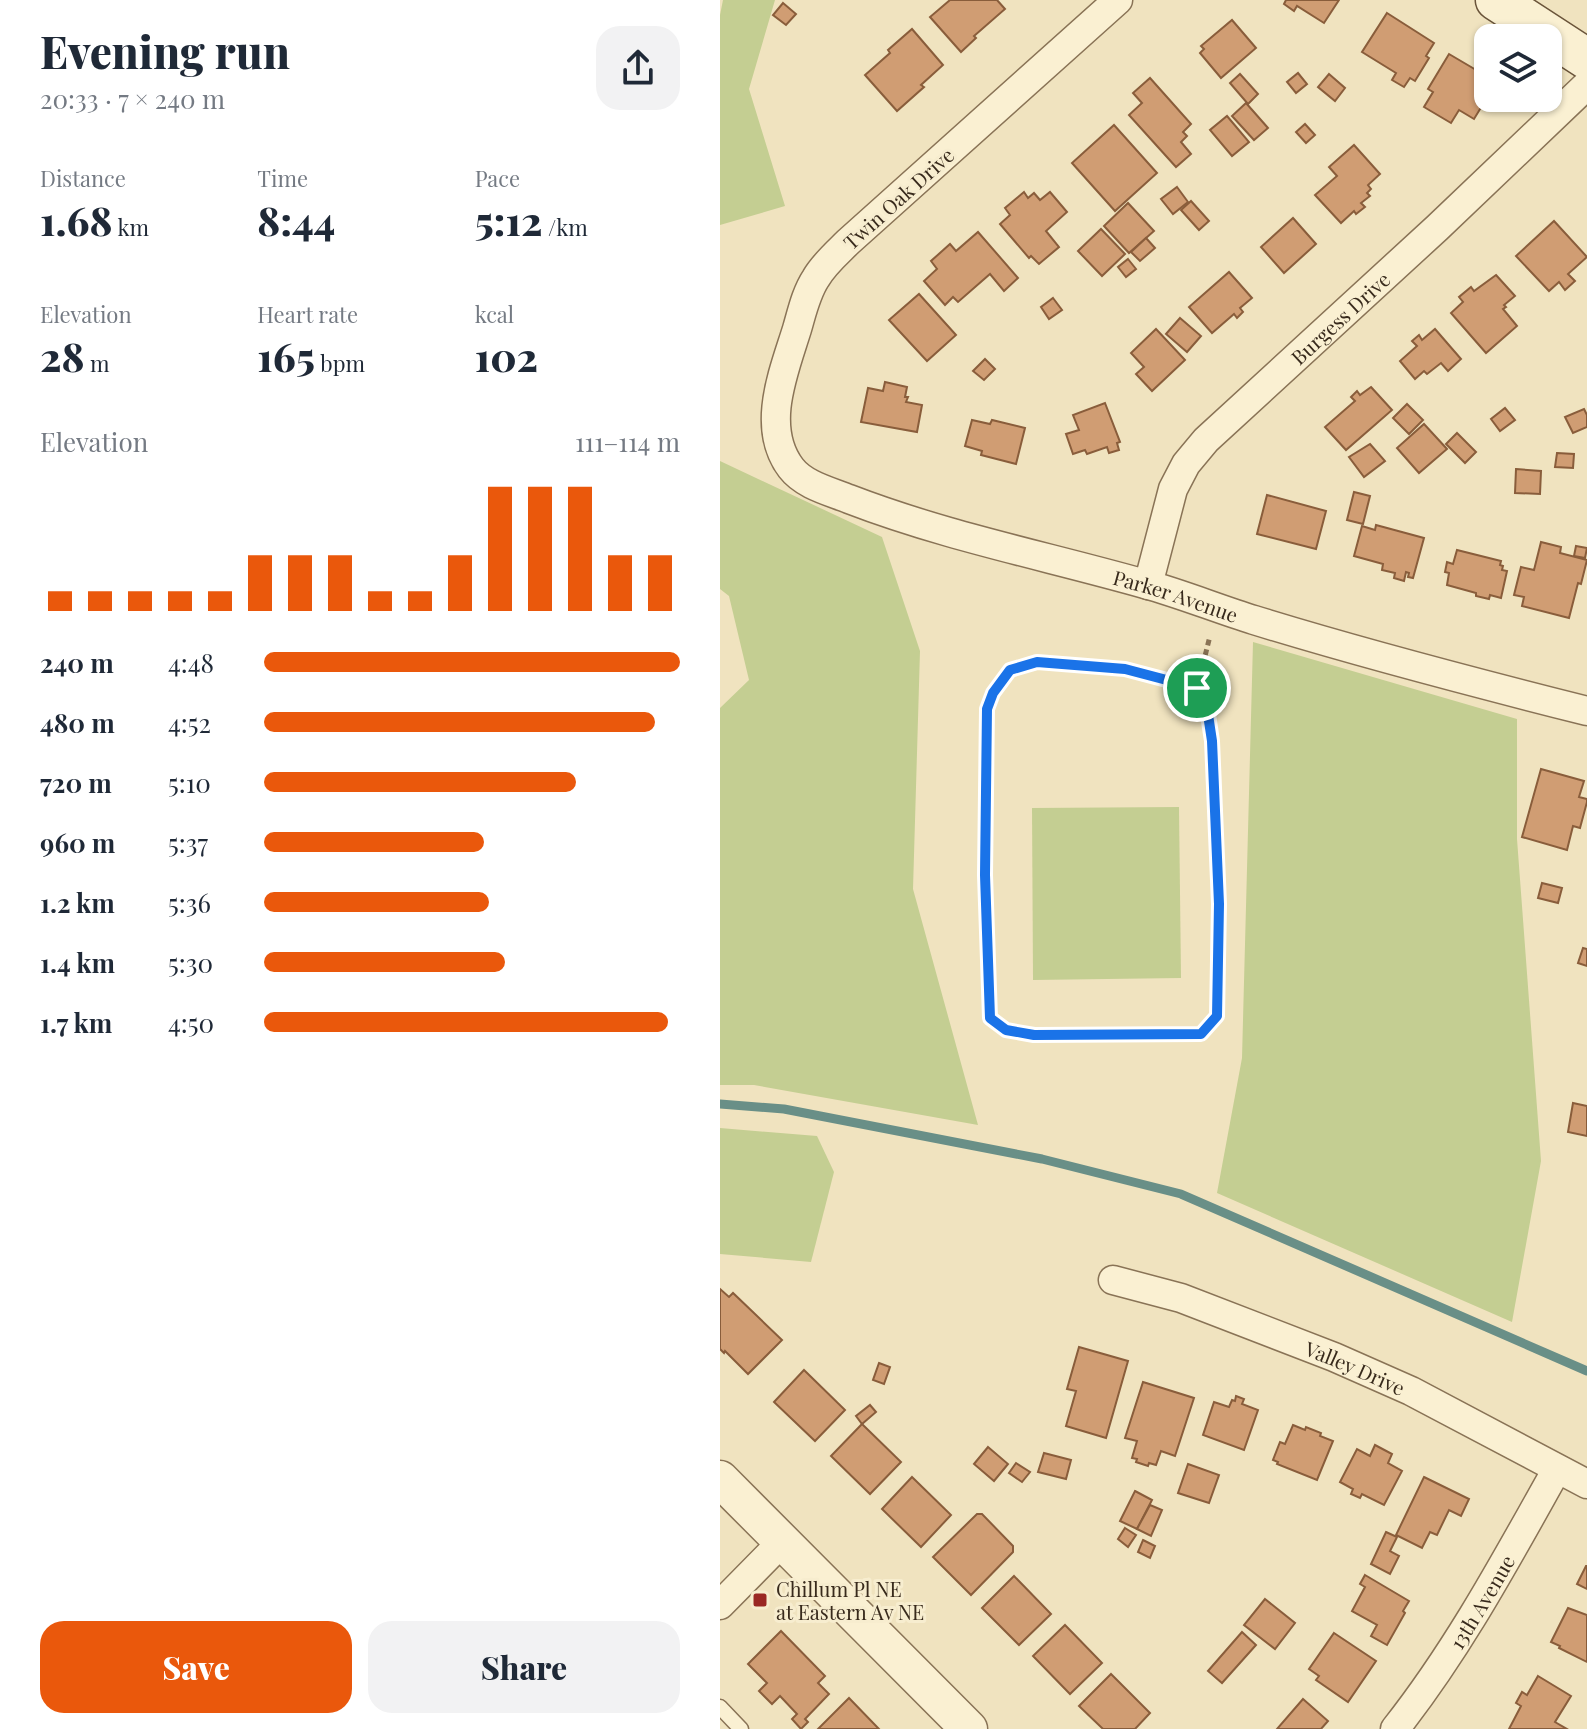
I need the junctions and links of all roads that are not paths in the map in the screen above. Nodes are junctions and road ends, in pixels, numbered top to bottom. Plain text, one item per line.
1 (1118, 0) edge
2 (1496, 0) edge
3 (1587, 59) edge
4 (1587, 85) edge
5 (782, 452) joint
6 (1148, 585) junction
7 (1587, 711) edge
8 (1113, 1280) dead end
9 (1557, 1469) junction
10 (720, 1479) edge
11 (1587, 1484) edge
12 (782, 1542) junction
13 (720, 1605) edge
14 (720, 1707) edge
15 (741, 1729) edge
16 (969, 1729) edge
17 (1395, 1729) edge

1 - 5 street, Twin Oak Drive
2 - 3 main road
4 - 6 street, Burgess Drive
5 - 6 street, Parker Avenue
6 - 7 street, Parker Avenue
8 - 9 street, Valley Drive
9 - 11 street, Valley Drive
9 - 17 street, 13th Avenue
10 - 12 street
12 - 13 street
12 - 16 street
14 - 15 lane

